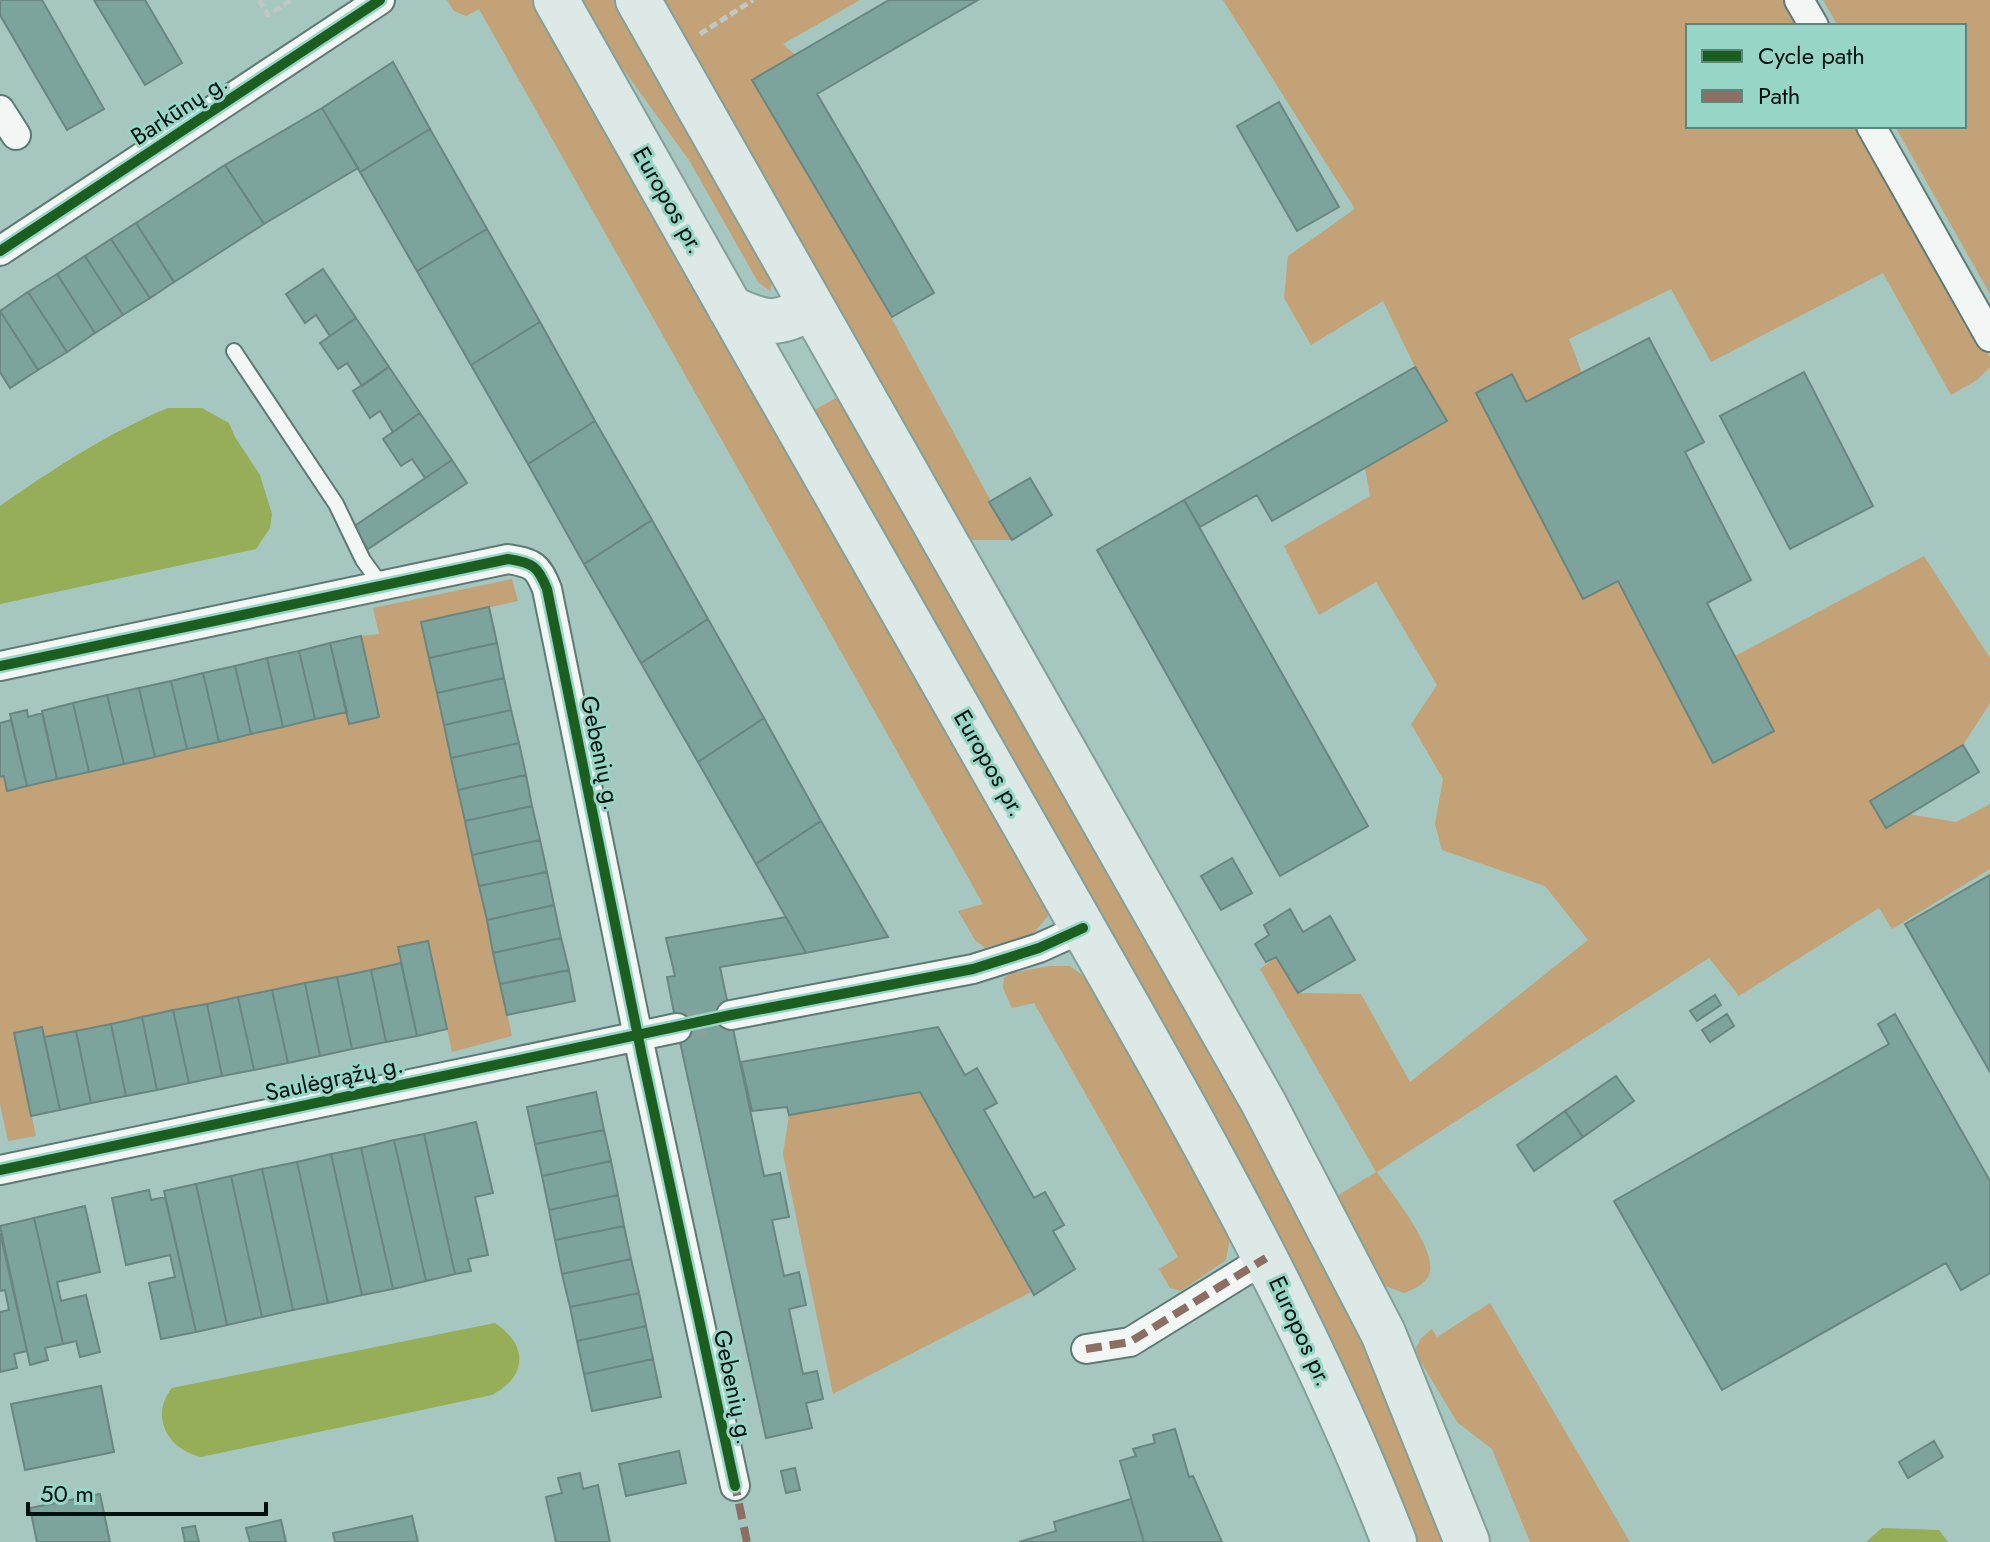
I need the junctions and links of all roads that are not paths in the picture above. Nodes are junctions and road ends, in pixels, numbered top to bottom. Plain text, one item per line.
1 (380, 0) edge
2 (556, 0) edge
3 (638, 0) edge
4 (1799, 0) edge
5 (1813, 24) edge
6 (0, 110) edge
7 (1872, 128) edge
8 (16, 135) dead end
9 (0, 251) edge
10 (812, 307) junction
11 (730, 308) junction
12 (1990, 337) edge
13 (234, 351) dead end
14 (382, 586) junction
15 (0, 666) edge
16 (1083, 928) junction
17 (731, 1015) tunnel mouth
18 (677, 1028) tunnel mouth
19 (638, 1035) junction
20 (0, 1170) edge
21 (1266, 1258) junction
22 (1086, 1349) dead end
23 (735, 1486) dead end
24 (1394, 1542) edge
25 (1467, 1542) edge

1 - 9 street, Barkūnų g.
2 - 11 main road, Europos pr.
3 - 10 main road
4 - 5 street
6 - 8 street
7 - 12 street
10 - 11 main road
10 - 25 main road
11 - 16 main road, Europos pr.
13 - 14 lane
14 - 15 street, Gebenių g.
14 - 19 street, Gebenių g.
16 - 17 street
16 - 21 main road, Europos pr.
18 - 19 street, Saulėgrąžų g.
19 - 20 street, Saulėgrąžų g.
19 - 23 street, Gebenių g.
21 - 22 street
21 - 24 main road, Europos pr.

